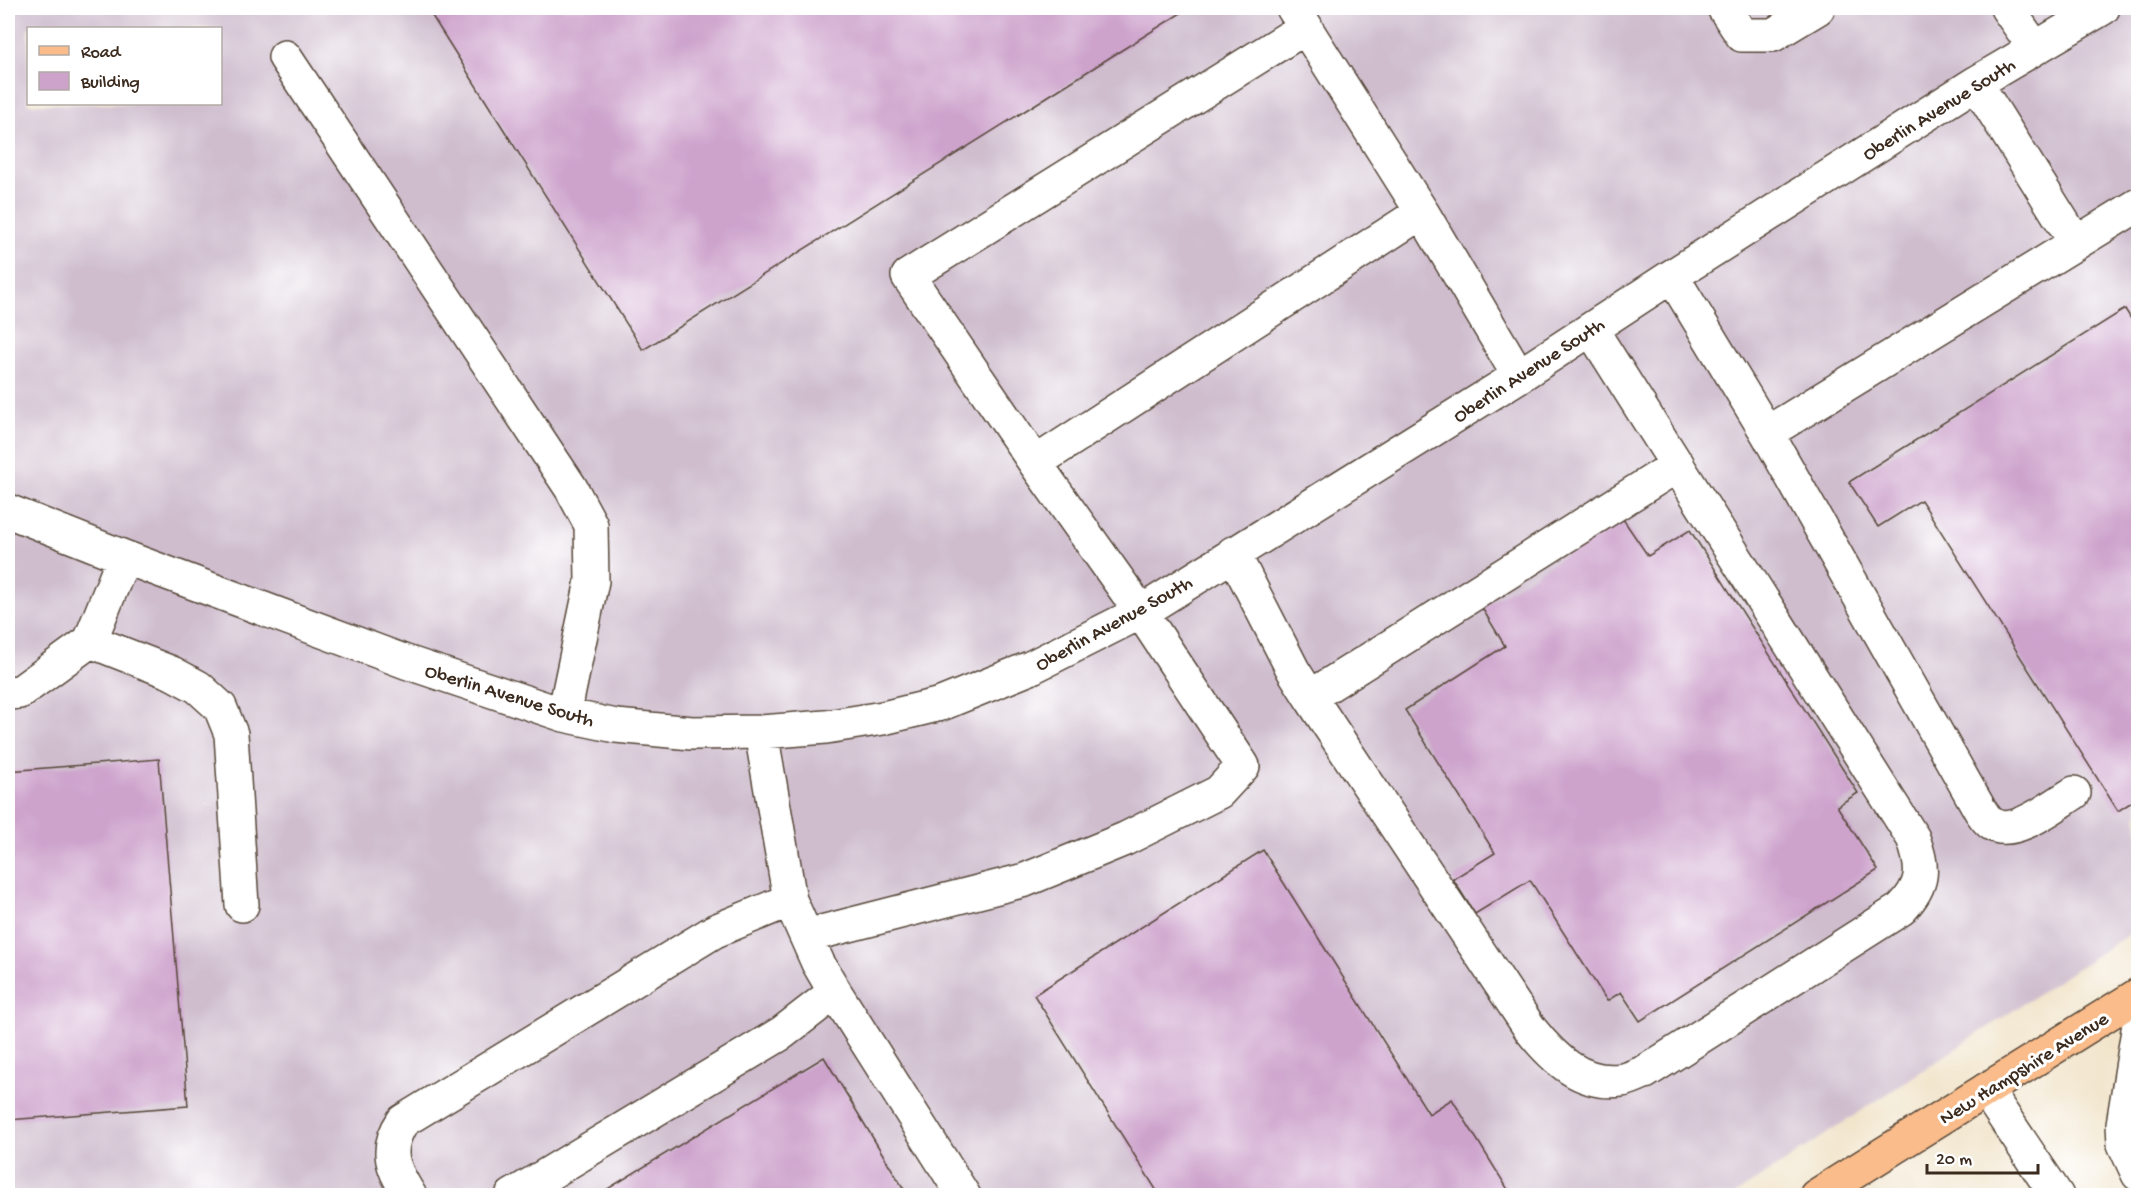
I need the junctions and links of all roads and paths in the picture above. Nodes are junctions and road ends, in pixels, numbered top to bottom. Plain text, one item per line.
1 (1724, 8) edge
2 (1818, 8) edge
3 (2007, 8) edge
4 (2103, 8) edge
5 (1300, 17) edge
6 (2035, 48) junction
7 (285, 57) dead end
8 (1976, 83) junction
9 (2139, 205) edge
10 (1422, 213) junction
11 (2076, 243) junction
12 (1672, 276) junction
13 (1591, 329) junction
14 (1519, 376) junction
15 (1767, 432) junction
16 (1035, 463) junction
17 (1678, 465) junction
18 (8, 511) edge
19 (1233, 553) junction
20 (124, 557) junction
21 (1141, 612) junction
22 (90, 641) junction
23 (8, 693) edge
24 (1310, 698) junction
25 (564, 715) junction
26 (761, 732) junction
27 (2074, 793) dead end
28 (790, 900) junction
29 (242, 905) dead end
30 (806, 936) junction
31 (835, 992) junction
32 (2139, 995) edge
33 (2139, 1030) edge
34 (1986, 1090) junction
35 (2139, 1174) edge
36 (410, 1196) edge
37 (512, 1196) edge
38 (963, 1196) edge
39 (1816, 1196) edge
40 (2057, 1196) edge

1 - 2 street
3 - 6 street
4 - 6 street, Oberlin Avenue South
5 - 10 street
5 - 16 street
6 - 8 street, Oberlin Avenue South
7 - 25 street
8 - 11 street
8 - 12 street, Oberlin Avenue South
9 - 11 street
10 - 14 street
10 - 16 street
11 - 15 street
12 - 13 street, Oberlin Avenue South
12 - 15 street
13 - 14 street, Oberlin Avenue South
13 - 17 street
14 - 19 street, Oberlin Avenue South
15 - 27 street
16 - 21 street
17 - 24 street
17 - 24 street
18 - 20 street, Oberlin Avenue South
19 - 21 street, Oberlin Avenue South
19 - 24 street
20 - 22 street
20 - 25 street, Oberlin Avenue South
21 - 26 street, Oberlin Avenue South
21 - 30 street
22 - 23 street
22 - 29 street
25 - 26 street, Oberlin Avenue South
26 - 28 street
28 - 30 street
28 - 36 street
30 - 31 street
31 - 37 street
31 - 38 street
32 - 34 main road, New Hampshire Avenue
33 - 35 street
34 - 39 main road, New Hampshire Avenue
34 - 40 street

